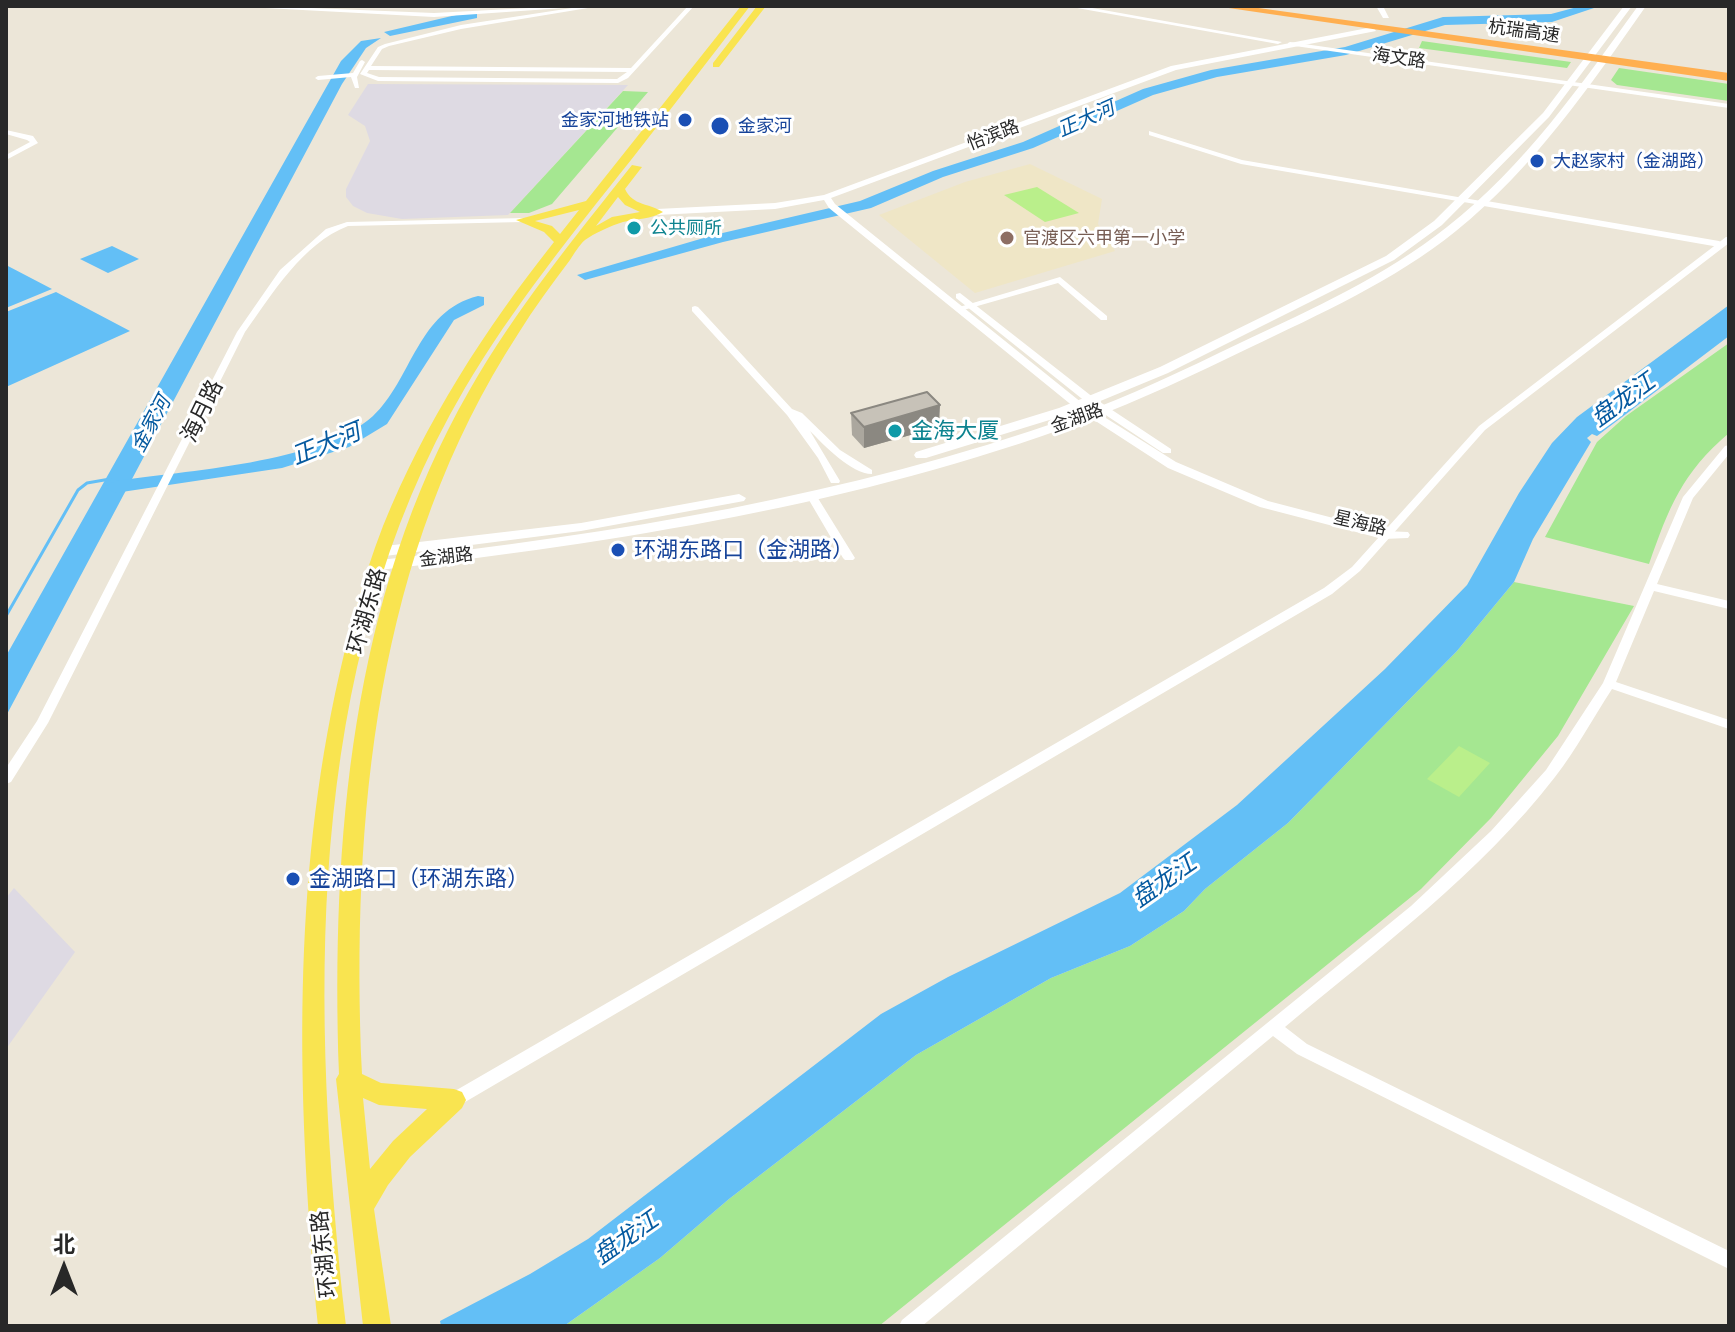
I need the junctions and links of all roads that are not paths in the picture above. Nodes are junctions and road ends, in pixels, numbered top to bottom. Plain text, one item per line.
1 (265, 6) edge
2 (408, 6) edge
3 (564, 6) edge
4 (597, 6) edge
5 (691, 6) edge
6 (746, 6) edge
7 (762, 6) edge
8 (1069, 6) edge
9 (1220, 6) edge
10 (1253, 6) edge
11 (1292, 6) edge
12 (1379, 6) edge
13 (1628, 6) edge
14 (1642, 6) edge
15 (517, 12) junction
16 (540, 13) junction
17 (400, 15) junction
18 (1386, 16) dead end
19 (1373, 29) dead end
20 (1290, 44) junction
21 (1729, 72) edge
22 (351, 75) junction
23 (318, 78) dead end
24 (1571, 83) junction
25 (1585, 85) junction
26 (357, 87) dead end
27 (1729, 106) edge
28 (6, 132) edge
29 (1152, 133) dead end
30 (6, 158) edge
31 (619, 188) junction
32 (1462, 200) junction
33 (1481, 203) junction
34 (590, 204) junction
35 (839, 207) junction
36 (657, 212) junction
37 (522, 220) junction
38 (560, 241) junction
39 (1724, 241) edge
40 (577, 242) junction
41 (966, 306) junction
42 (695, 309) dead end
43 (1104, 318) dead end
44 (1091, 407) junction
45 (787, 410) junction
46 (1729, 448) edge
47 (868, 472) junction
48 (835, 481) junction
49 (811, 495) junction
50 (1385, 532) junction
51 (407, 555) junction
52 (382, 558) junction
53 (849, 558) dead end
54 (1652, 587) junction
55 (1729, 605) edge
56 (1609, 684) junction
57 (1729, 725) edge
58 (6, 779) edge
59 (1272, 1026) junction
60 (348, 1079) junction
61 (454, 1100) junction
62 (360, 1211) junction
63 (1729, 1260) edge
64 (332, 1326) edge
65 (377, 1326) edge
66 (908, 1326) edge

1 - 17 street
2 - 17 street
3 - 16 street
4 - 16 street
5 - 16 street
6 - 34 main road, 环湖东路
7 - 31 main road, 环湖东路
8 - 20 street, 海文路
9 - 21 highway, 杭瑞高速
10 - 21 highway, 杭瑞高速
11 - 21 highway
12 - 18 street
13 - 24 main road, 金湖路
14 - 25 main road, 金湖路
15 - 16 street
15 - 17 street
15 - 22 street
19 - 20 street, 怡滨路
20 - 24 street, 海文路
20 - 35 street, 怡滨路
22 - 23 street
22 - 26 street
24 - 25 street, 海文路
24 - 32 main road, 金湖路
25 - 27 street, 海文路
25 - 33 main road, 金湖路
28 - 30 street
29 - 32 street
31 - 36 main road
31 - 40 main road, 环湖东路
32 - 33 street
32 - 44 main road, 金湖路
33 - 39 street
33 - 44 main road, 金湖路
34 - 37 main road
34 - 38 main road, 环湖东路
35 - 36 street, 怡滨路
35 - 41 street, 星海路
36 - 40 main road
37 - 38 main road
37 - 58 street, 海月路
38 - 52 main road, 环湖东路
39 - 50 street
40 - 51 main road, 环湖东路
41 - 43 street
41 - 44 street, 星海路
42 - 45 street
44 - 47 main road, 金湖路
44 - 49 main road, 金湖路
44 - 50 street, 星海路
45 - 47 street
45 - 48 street
46 - 54 street
47 - 48 main road, 金湖路
48 - 51 main road, 金湖路
49 - 51 main road, 金湖路
49 - 53 street
50 - 61 street
51 - 52 main road, 金湖路
51 - 60 main road, 环湖东路
52 - 64 main road, 环湖东路
54 - 55 street
54 - 56 street
56 - 57 street
56 - 59 street
59 - 63 street
59 - 66 street
60 - 61 main road
60 - 62 main road, 环湖东路
61 - 62 main road
62 - 65 main road, 环湖东路

